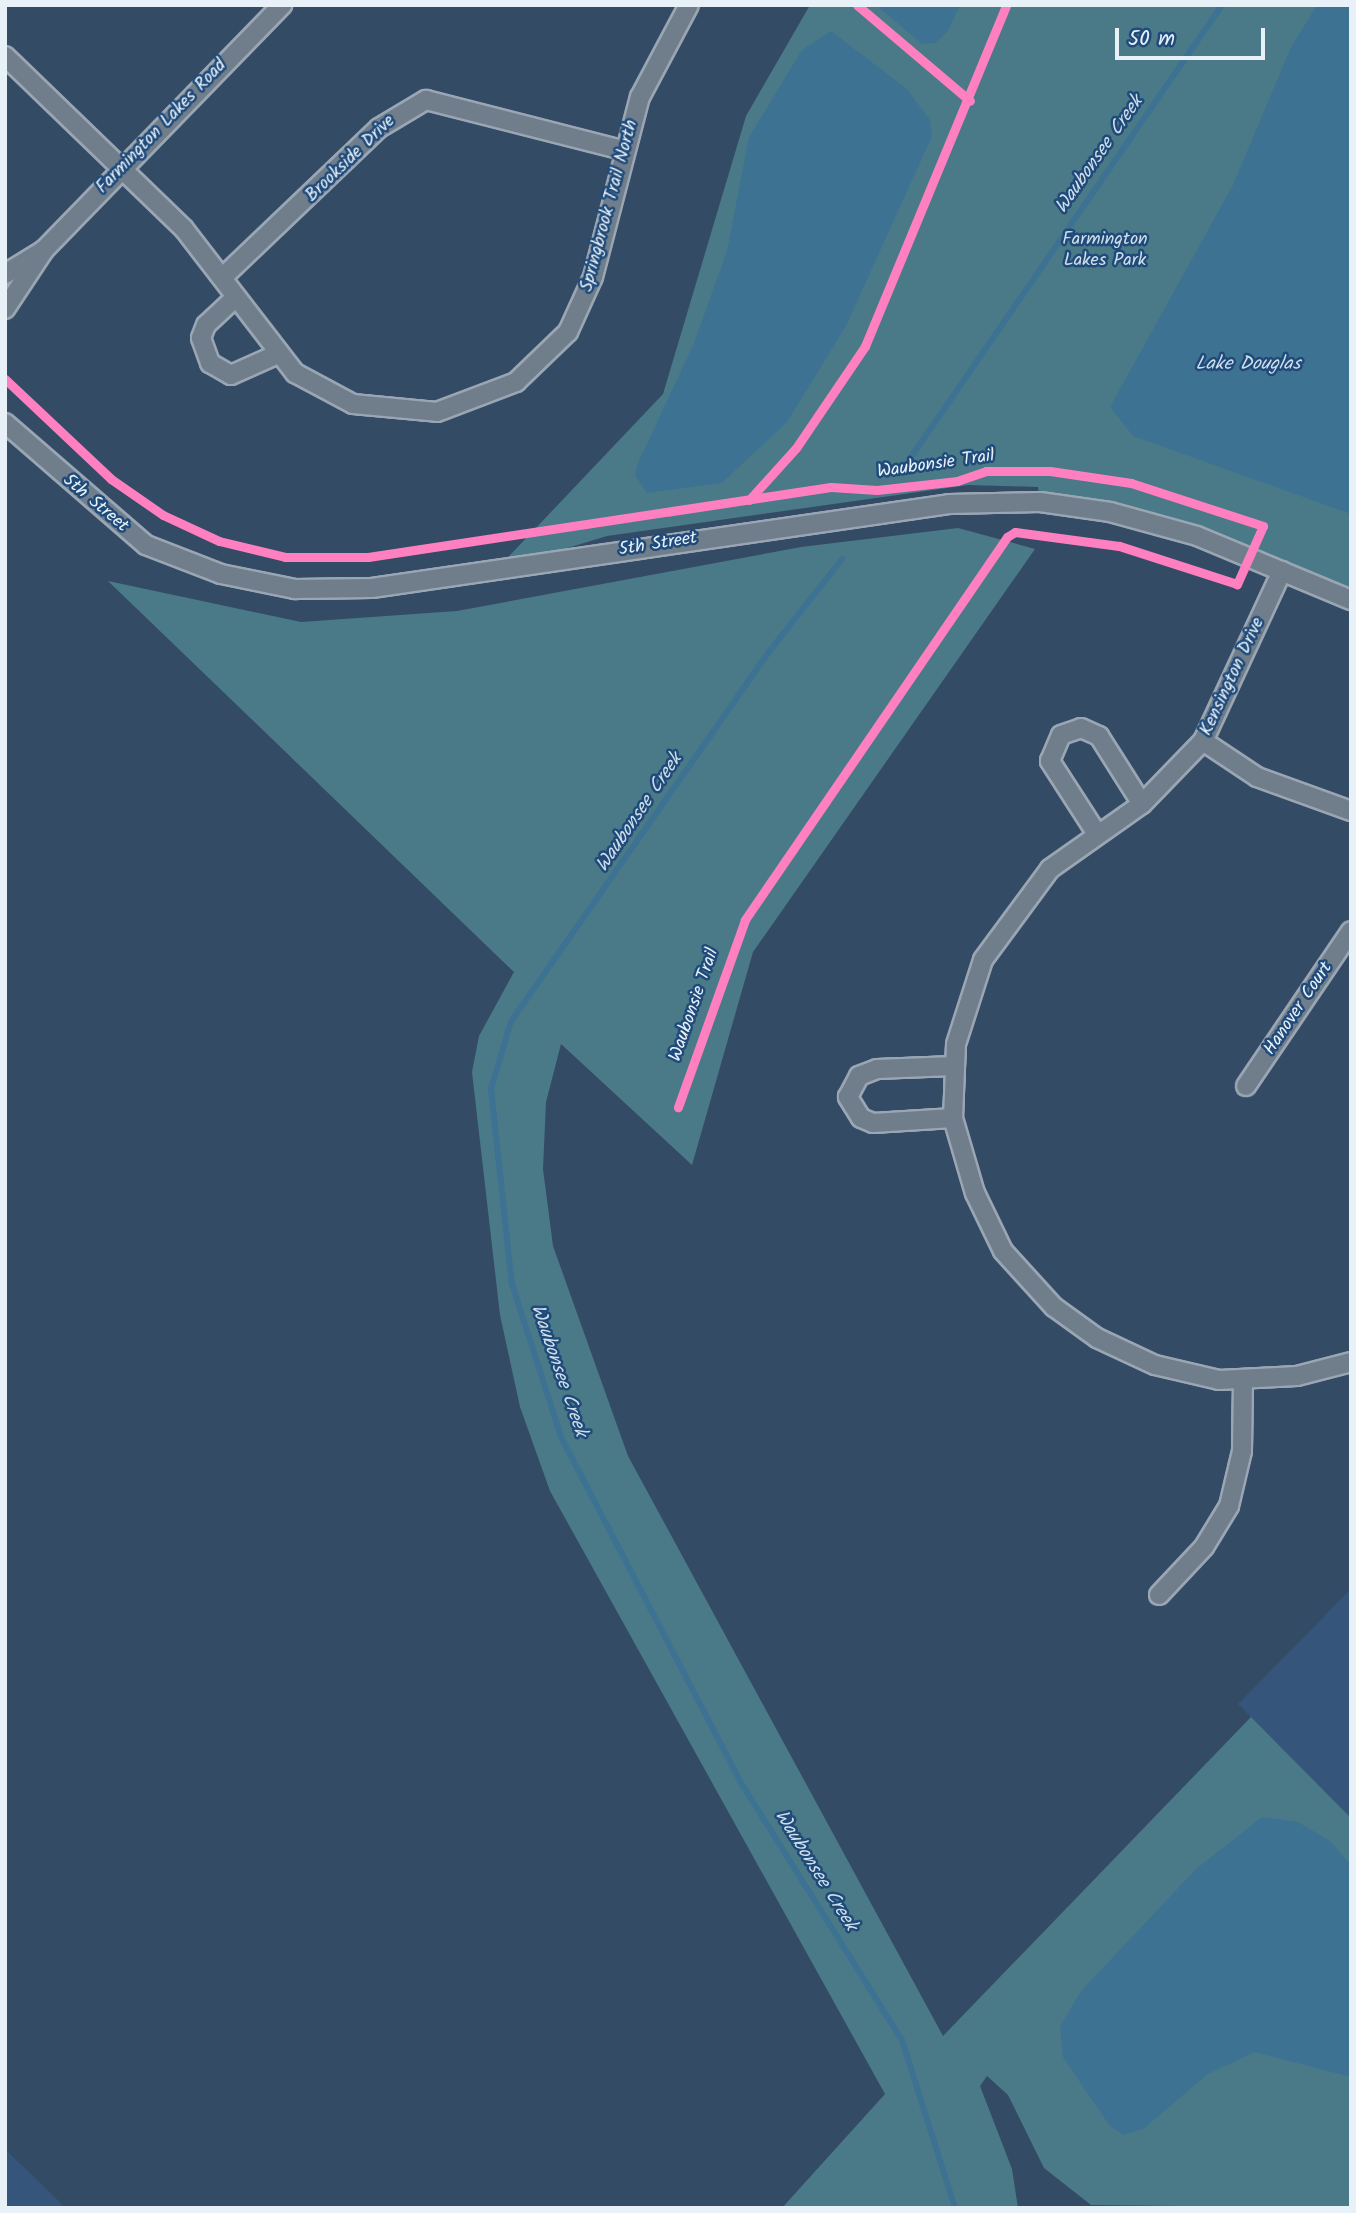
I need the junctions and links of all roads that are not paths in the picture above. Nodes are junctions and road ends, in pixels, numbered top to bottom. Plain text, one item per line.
1 (282, 5) edge
2 (689, 5) edge
3 (5, 56) edge
4 (622, 150) junction
5 (122, 168) junction
6 (44, 250) junction
7 (5, 274) edge
8 (224, 276) junction
9 (236, 297) junction
10 (5, 309) edge
11 (276, 355) junction
12 (5, 423) edge
13 (1282, 571) junction
14 (1350, 599) edge
15 (1203, 741) junction
16 (1142, 804) junction
17 (1351, 811) edge
18 (1097, 834) junction
19 (1351, 931) edge
20 (953, 1066) junction
21 (1246, 1086) dead end
22 (953, 1118) junction
23 (1351, 1362) edge
24 (1243, 1381) junction
25 (1159, 1595) dead end

1 - 5 street, Farmington Lakes Road
2 - 4 street, Springbrook Trail North
3 - 5 street, Springbrook Trail North
4 - 8 street, Brookside Drive
4 - 11 street, Springbrook Trail North
5 - 6 street, Farmington Lakes Road
5 - 8 street, Springbrook Trail North
6 - 7 street, Farmington Lakes Road
6 - 10 street, Farmington Lakes Road
8 - 9 street, Springbrook Trail North
9 - 11 street, Springbrook Trail North
9 - 11 street
12 - 13 street, 5th Street
13 - 14 street, 5th Street
13 - 15 street, Kensington Drive
15 - 16 street, Kensington Drive
15 - 17 street
16 - 18 street, Kensington Drive
16 - 18 street
18 - 20 street, Kensington Drive
19 - 21 street, Hanover Court
20 - 22 street, Kensington Drive
20 - 22 street
22 - 24 street, Kensington Drive
23 - 24 street, Kensington Drive
24 - 25 street

